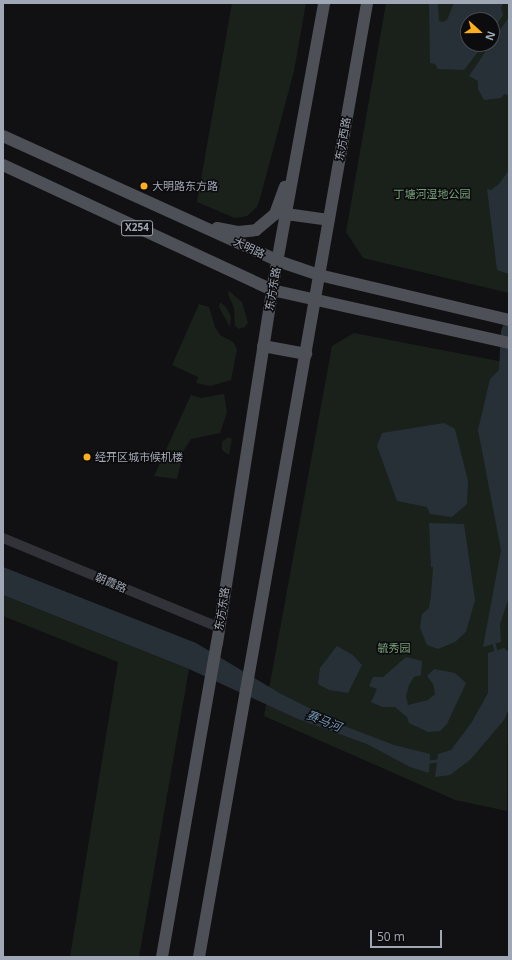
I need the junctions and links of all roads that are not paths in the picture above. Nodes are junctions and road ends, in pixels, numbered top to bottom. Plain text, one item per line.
1 (324, 3) edge
2 (367, 3) edge
3 (3, 136) edge
4 (297, 150) junction
5 (3, 165) edge
6 (286, 214) junction
7 (329, 220) junction
8 (194, 223) junction
9 (278, 261) junction
10 (319, 275) junction
11 (272, 290) junction
12 (316, 300) junction
13 (503, 319) edge
14 (509, 343) edge
15 (263, 346) junction
16 (306, 354) junction
17 (3, 538) edge
18 (220, 628) junction
19 (162, 957) edge
20 (199, 957) edge

1 - 4 main road
2 - 7 main road, 东方西路
3 - 8 main road, 大明路 / X254
4 - 6 main road
4 - 8 main road
5 - 11 main road, X254
6 - 7 main road
6 - 9 main road
7 - 10 main road, 东方西路
8 - 9 main road, 大明路 / X254
9 - 10 main road, 大明路 / X254
9 - 11 main road, 东方东路
10 - 12 main road
10 - 13 main road, 大明路 / X254
11 - 12 main road, X254
11 - 15 main road, 东方东路
12 - 14 main road, X254
12 - 16 main road
15 - 16 main road
15 - 18 main road, 东方东路
16 - 20 main road
17 - 18 street, 朝霞路
18 - 19 main road, 东方东路

